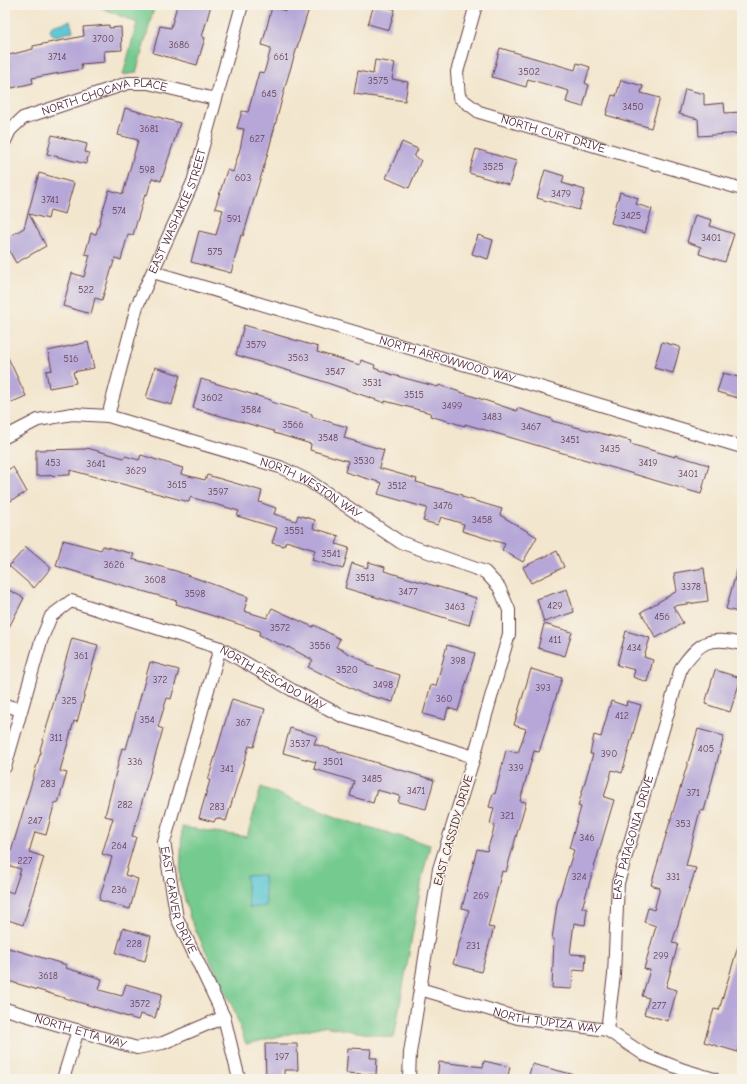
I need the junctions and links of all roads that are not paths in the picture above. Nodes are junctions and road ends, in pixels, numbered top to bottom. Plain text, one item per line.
1 (242, 5) edge
2 (476, 5) edge
3 (216, 99) junction
4 (5, 141) edge
5 (742, 189) edge
6 (152, 272) junction
7 (108, 416) junction
8 (5, 437) edge
9 (742, 447) edge
10 (499, 587) joint
11 (742, 644) edge
12 (220, 648) junction
13 (5, 705) edge
14 (21, 710) junction
15 (474, 757) junction
16 (5, 767) edge
17 (420, 989) junction
18 (5, 1009) edge
19 (224, 1017) junction
20 (78, 1030) junction
21 (607, 1030) junction
22 (63, 1079) edge
23 (240, 1079) edge
24 (409, 1079) edge
25 (714, 1079) edge

1 - 3 street, EAST WASHAKIE STREET
2 - 5 street, NORTH CURT DRIVE
3 - 4 street, NORTH CHOCAYA PLACE
3 - 6 street, EAST WASHAKIE STREET
6 - 7 street, EAST WASHAKIE STREET
6 - 9 street, NORTH ARROWWOOD WAY
7 - 8 street, NORTH WESTON WAY
7 - 10 street, NORTH WESTON WAY
10 - 15 street, EAST CASSIDY DRIVE
11 - 21 street, EAST PATAGONIA DRIVE
12 - 14 street, NORTH PESCADO WAY
12 - 15 street, NORTH PESCADO WAY
12 - 19 street, EAST CARVER DRIVE
13 - 14 street
14 - 16 street
15 - 17 street, EAST CASSIDY DRIVE
17 - 21 street, NORTH TUPIZA WAY
17 - 24 street, EAST CASSIDY DRIVE
18 - 20 street, NORTH ETTA WAY
19 - 20 street, NORTH ETTA WAY
19 - 23 street, EAST CARVER DRIVE
20 - 22 street
21 - 25 street, NORTH TUPIZA WAY

